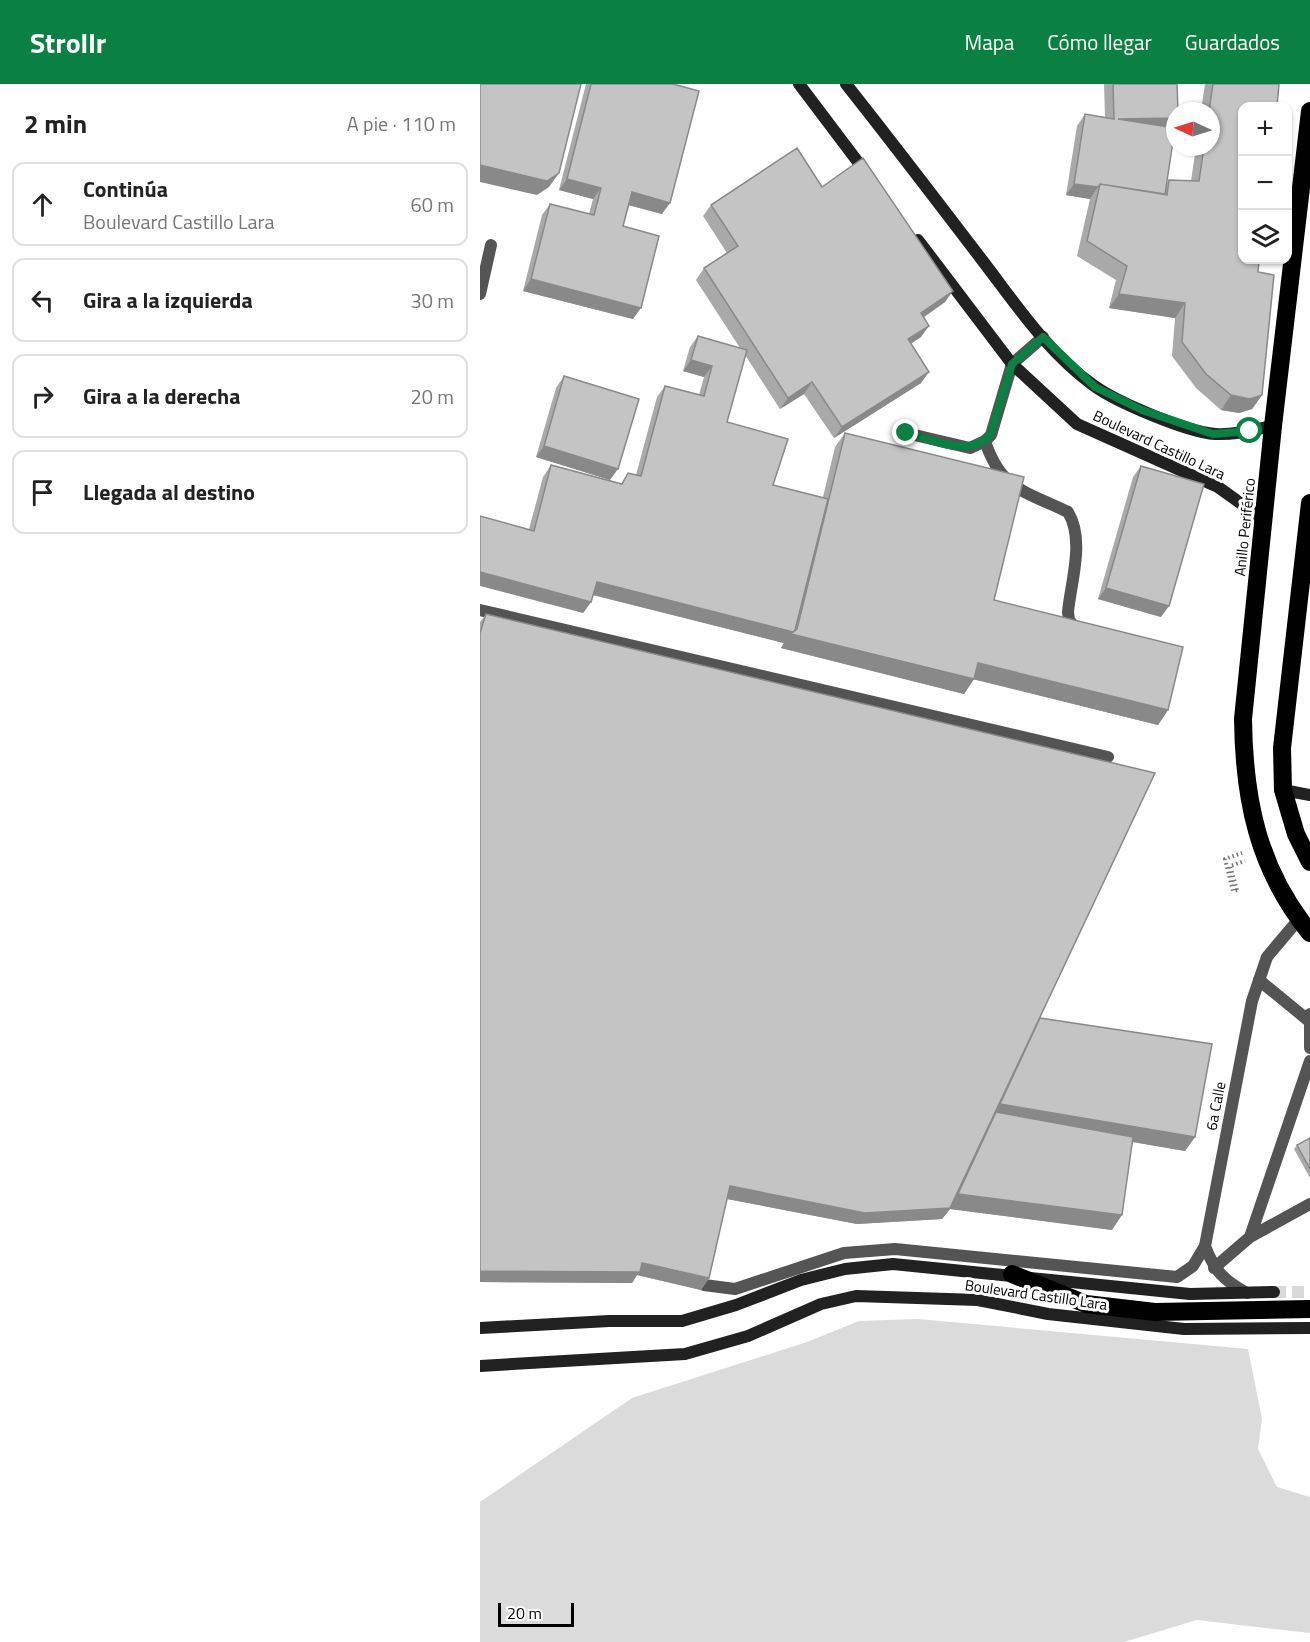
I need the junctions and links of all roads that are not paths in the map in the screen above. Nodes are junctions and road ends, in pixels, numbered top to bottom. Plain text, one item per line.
1 (799, 84) edge
2 (846, 84) edge
3 (1310, 111) edge
4 (877, 186) edge
5 (912, 233) edge
6 (491, 245) dead end
7 (480, 294) edge
8 (1043, 337) junction
9 (1012, 364) junction
10 (1273, 426) junction
11 (906, 433) dead end
12 (985, 441) junction
13 (1310, 503) edge
14 (1264, 520) junction
15 (480, 610) edge
16 (1086, 632) edge
17 (1108, 757) dead end
18 (1283, 790) junction
19 (1310, 795) edge
20 (1310, 862) edge
21 (1304, 926) edge
22 (1259, 980) junction
23 (1309, 1017) edge
24 (1310, 1048) edge
25 (1310, 1061) edge
26 (1310, 1204) edge
27 (1250, 1237) junction
28 (1204, 1246) junction
29 (1214, 1268) junction
30 (1012, 1274) junction
31 (704, 1285) edge
32 (1274, 1292) tunnel mouth
33 (1247, 1293) junction
34 (1310, 1309) edge
35 (480, 1328) edge
36 (1310, 1328) edge
37 (480, 1366) edge

1 - 4 street
2 - 8 street, Boulevard Castillo Lara
3 - 10 highway, Anillo Periférico
5 - 9 street, Boulevard Castillo Lara
6 - 7 street
8 - 9 street
8 - 10 street, Boulevard Castillo Lara
9 - 12 street
9 - 14 street, Boulevard Castillo Lara
10 - 14 highway, Anillo Periférico
11 - 12 street
12 - 16 street
13 - 18 highway
14 - 21 highway, Anillo Periférico
15 - 17 street
18 - 19 street
18 - 20 highway
21 - 22 street, 6a Calle
22 - 23 street
22 - 28 street, 6a Calle
23 - 24 street
25 - 27 street
26 - 27 street
27 - 29 street
28 - 29 street
28 - 31 street
29 - 33 street
30 - 33 street, Boulevard Castillo Lara
30 - 34 highway
30 - 35 street, Boulevard Castillo Lara
32 - 33 street, Boulevard Castillo Lara
36 - 37 street, Boulevard Castillo Lara

